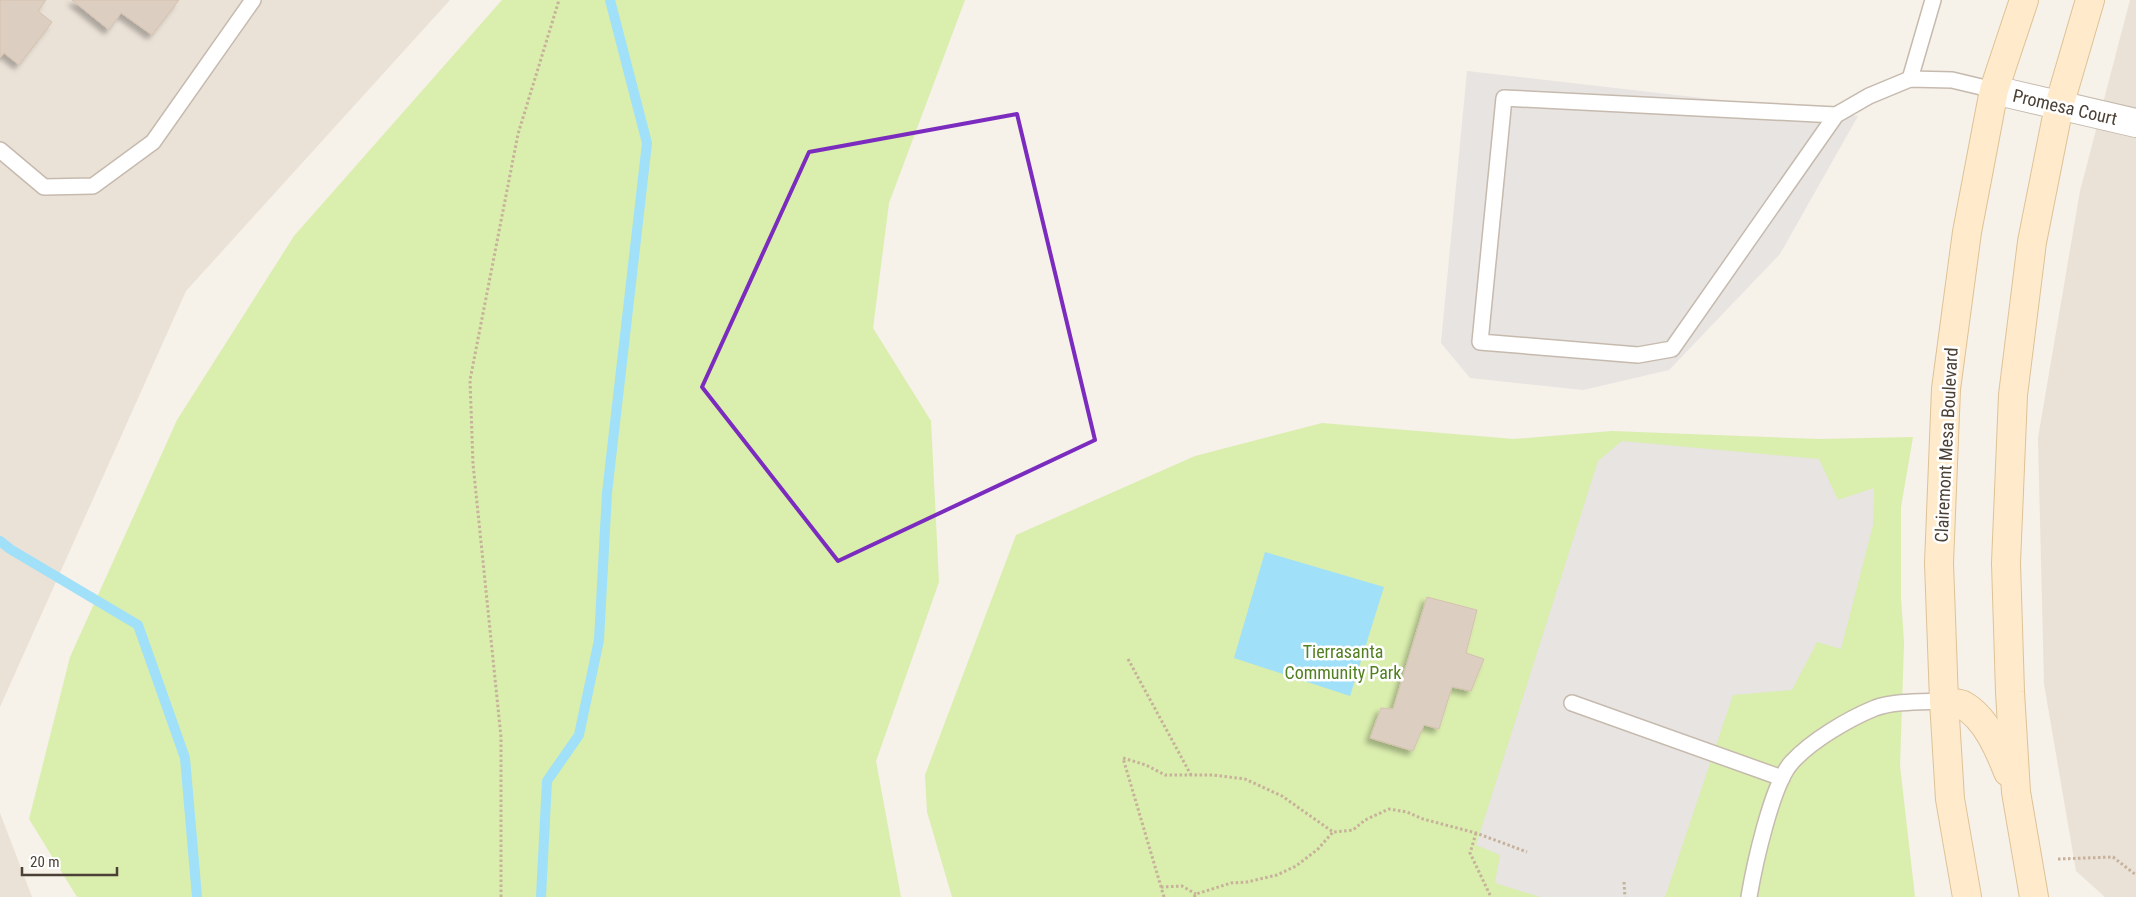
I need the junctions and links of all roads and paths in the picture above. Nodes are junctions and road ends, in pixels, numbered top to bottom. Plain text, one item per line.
1 (253, 0) edge
2 (559, 0) edge
3 (1933, 0) edge
4 (2024, 0) edge
5 (2090, 0) edge
6 (1910, 79) junction
7 (1994, 90) junction
8 (2059, 106) junction
9 (1836, 115) junction
10 (2136, 123) edge
11 (0, 150) edge
12 (1128, 659) dead end
13 (1944, 702) junction
14 (1572, 703) dead end
15 (1191, 776) junction
16 (1782, 778) junction
17 (2016, 792) junction
18 (1333, 832) junction
19 (1476, 833) junction
20 (1527, 852) dead end
21 (2028, 860) junction
22 (2136, 875) edge
23 (1624, 882) dead end
24 (1161, 887) junction
25 (1195, 896) edge
26 (501, 897) edge
27 (1164, 897) edge
28 (1491, 897) edge
29 (1625, 897) edge
30 (1749, 897) edge
31 (1967, 897) edge
32 (2034, 897) edge

1 - 11 lane
2 - 26 path
3 - 6 lane
4 - 7 main road, Clairemont Mesa Boulevard
5 - 8 main road
6 - 7 lane
6 - 9 lane
7 - 8 street, Promesa Court
7 - 13 main road, Clairemont Mesa Boulevard
8 - 10 street, Promesa Court
8 - 17 main road
9 - 9 lane
12 - 15 path
13 - 16 lane
13 - 17 main road
13 - 31 main road, Clairemont Mesa Boulevard
14 - 16 lane
15 - 18 path
15 - 24 path
16 - 30 lane
17 - 21 main road
18 - 19 path
18 - 25 path
19 - 20 path
19 - 28 path
21 - 22 path
21 - 32 main road
23 - 29 path
24 - 25 path
24 - 27 path

